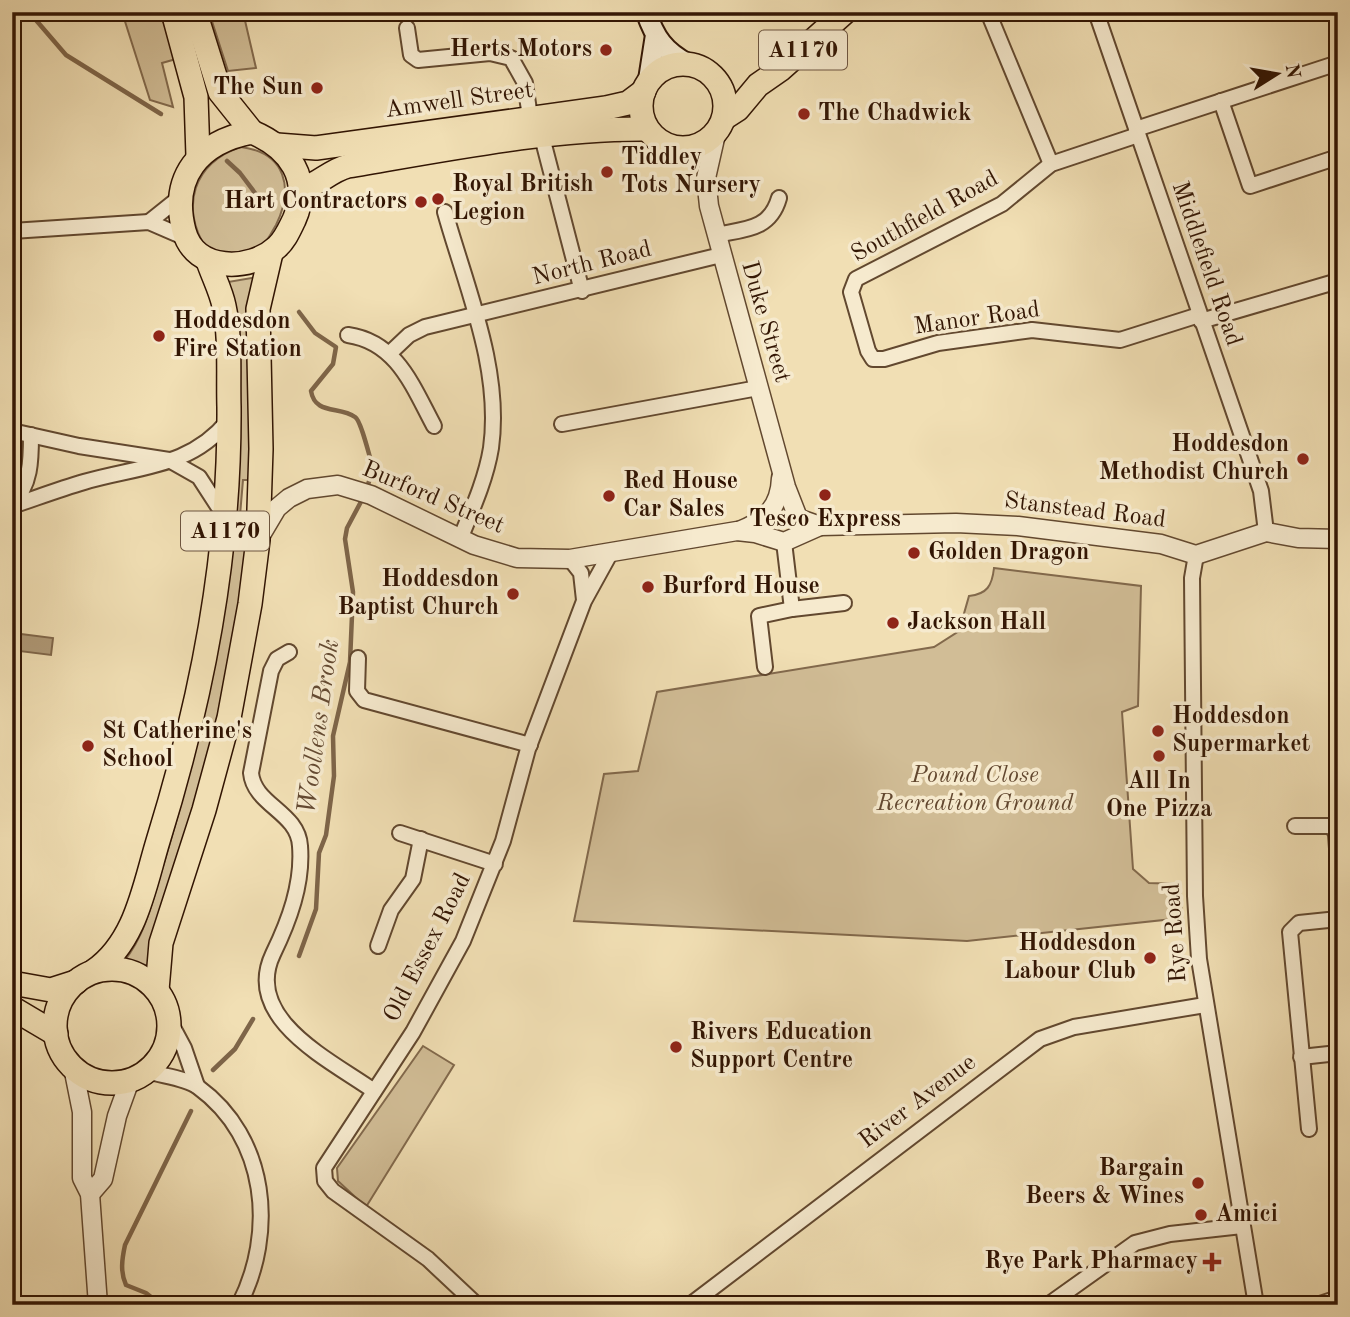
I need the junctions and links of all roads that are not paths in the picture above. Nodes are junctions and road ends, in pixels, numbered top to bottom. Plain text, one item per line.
1 (173, 12) edge
2 (195, 12) edge
3 (646, 12) edge
4 (845, 12) edge
5 (988, 12) edge
6 (1096, 12) edge
7 (407, 28) dead end
8 (655, 38) junction
9 (688, 64) junction
10 (1338, 64) edge
11 (715, 78) junction
12 (758, 85) junction
13 (646, 87) junction
14 (1222, 101) junction
15 (530, 117) junction
16 (720, 126) junction
17 (647, 129) junction
18 (252, 132) junction
19 (1137, 132) junction
20 (542, 137) junction
21 (277, 145) junction
22 (198, 156) junction
23 (1338, 157) edge
24 (1051, 164) junction
25 (301, 189) junction
26 (179, 198) junction
27 (779, 198) dead end
28 (444, 212) dead end
29 (149, 222) junction
30 (12, 231) edge
31 (716, 235) junction
32 (186, 238) junction
33 (271, 253) junction
34 (721, 255) junction
35 (208, 261) junction
36 (1338, 281) edge
37 (582, 290) junction
38 (474, 316) junction
39 (1200, 318) junction
40 (348, 335) dead end
41 (390, 354) junction
42 (884, 359) joint
43 (758, 388) junction
44 (229, 420) junction
45 (562, 424) dead end
46 (434, 426) dead end
47 (12, 431) edge
48 (31, 435) junction
49 (169, 460) junction
50 (781, 471) junction
51 (12, 505) edge
52 (226, 518) junction
53 (737, 531) junction
54 (795, 532) junction
55 (1266, 532) junction
56 (460, 539) junction
57 (1338, 539) edge
58 (258, 540) junction
59 (611, 552) junction
60 (1196, 555) junction
61 (570, 559) junction
62 (584, 601) junction
63 (844, 603) dead end
64 (792, 609) junction
65 (289, 652) dead end
66 (358, 658) dead end
67 (765, 667) dead end
68 (530, 745) junction
69 (1295, 826) dead end
70 (400, 833) dead end
71 (421, 839) junction
72 (1338, 863) edge
73 (495, 864) junction
74 (1338, 919) edge
75 (378, 946) dead end
76 (85, 977) junction
77 (12, 983) edge
78 (157, 989) junction
79 (1205, 1005) junction
80 (12, 1007) edge
81 (169, 1020) junction
82 (56, 1034) junction
83 (1338, 1053) edge
84 (1301, 1057) junction
85 (72, 1067) junction
86 (139, 1076) junction
87 (197, 1086) junction
88 (374, 1091) junction
89 (1309, 1129) dead end
90 (90, 1194) junction
91 (1242, 1226) junction
92 (1338, 1297) edge
93 (98, 1305) edge
94 (239, 1305) edge
95 (477, 1305) edge
96 (690, 1305) edge
97 (1048, 1305) edge
98 (1256, 1305) edge
99 (1317, 1305) edge

1 - 22 main road
2 - 18 main road
3 - 8 main road
4 - 12 main road, A1170
5 - 24 street
6 - 19 street, Middlefield Road
7 - 15 street
8 - 9 main road
8 - 13 main road
9 - 11 main road
9 - 13 main road
10 - 14 street, Southfield Road
11 - 12 main road, A1170
11 - 16 main road
12 - 16 main road, A1170
13 - 15 main road, Amwell Street
13 - 17 main road
14 - 19 street, Southfield Road
14 - 23 street
15 - 21 main road, Amwell Street
16 - 17 main road
16 - 31 street, Duke Street
17 - 20 main road, Amwell Street
18 - 21 main road
18 - 22 main road
19 - 24 street, Southfield Road
19 - 39 street, Middlefield Road
20 - 25 main road, Amwell Street
20 - 37 street
21 - 25 main road
22 - 26 main road
24 - 42 street, Southfield Road
25 - 33 main road
26 - 29 street
26 - 32 main road
27 - 31 street
28 - 38 street
29 - 30 street
29 - 32 street
31 - 34 street, Duke Street
32 - 35 main road
33 - 35 main road
33 - 58 main road, A1170
34 - 37 street, North Road
34 - 43 street, Duke Street
35 - 44 main road, A1170
36 - 39 street, Manor Road
37 - 38 street, North Road
38 - 41 street, North Road
38 - 56 street
39 - 42 street, Manor Road
39 - 55 street, Middlefield Road
40 - 41 street
41 - 46 street
43 - 45 street
43 - 50 street, Duke Street
44 - 49 street
44 - 52 main road, A1170
47 - 48 street
48 - 49 street
48 - 51 street
49 - 51 street
49 - 52 street
50 - 53 street, Burford Street
50 - 54 street, Duke Street
52 - 76 main road, A1170
53 - 54 street, Burford Street
53 - 59 street, Burford Street
54 - 60 street, Stanstead Road
54 - 64 street
55 - 57 street
55 - 60 street
56 - 58 street, Burford Street
56 - 61 street, Burford Street
58 - 78 main road, A1170
59 - 61 street, Burford Street
59 - 62 street, Old Essex Road
60 - 79 street, Rye Road
61 - 62 street
62 - 68 street, Old Essex Road
63 - 64 street
64 - 67 street
65 - 88 street
66 - 68 street
68 - 73 street, Old Essex Road
69 - 72 street
70 - 71 street
71 - 73 street
71 - 75 street
73 - 88 street, Old Essex Road
74 - 84 street
76 - 77 main road
76 - 78 main road
76 - 82 main road
78 - 81 main road
79 - 91 street, Rye Road
79 - 96 street, River Avenue
80 - 82 main road
81 - 86 main road
81 - 87 street
82 - 85 main road
83 - 84 street
84 - 89 street
85 - 86 main road
85 - 90 street
86 - 87 street
86 - 90 street
87 - 94 street
88 - 95 street, Old Essex Road
90 - 93 street
91 - 97 street
91 - 98 street, Rye Road
92 - 99 street

